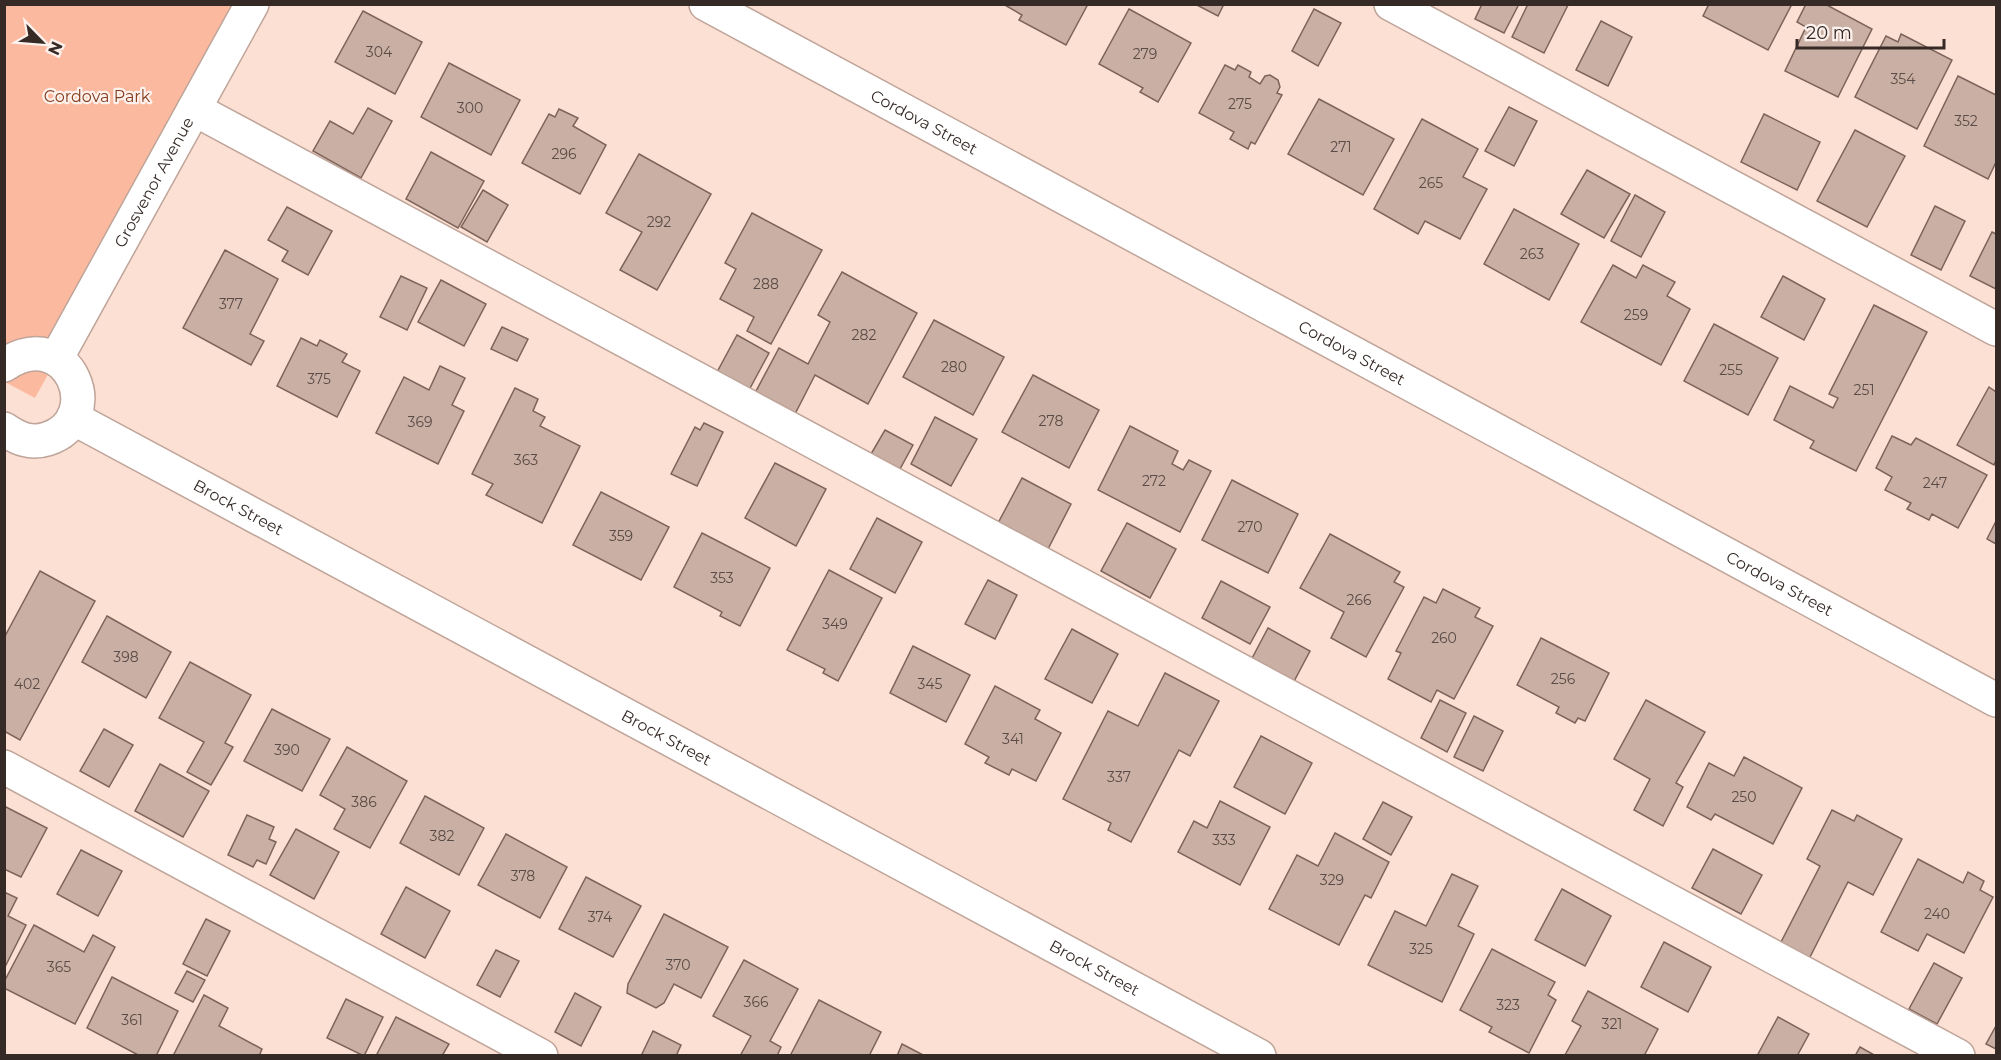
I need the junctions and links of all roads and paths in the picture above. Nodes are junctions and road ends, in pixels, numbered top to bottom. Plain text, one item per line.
1 (252, 4) edge
2 (706, 4) edge
3 (1392, 4) edge
4 (194, 109) junction
5 (1996, 329) edge
6 (56, 359) junction
7 (4, 365) edge
8 (73, 418) junction
9 (8, 441) edge
10 (1996, 700) edge
11 (4, 767) edge
12 (541, 1056) edge
13 (1259, 1056) edge
14 (1958, 1056) edge

1 - 4 street, Grosvenor Avenue
2 - 10 street, Cordova Street
3 - 5 street
4 - 6 street, Grosvenor Avenue
4 - 14 street
6 - 7 street
6 - 8 street
8 - 9 street
8 - 13 street, Brock Street
11 - 12 street

